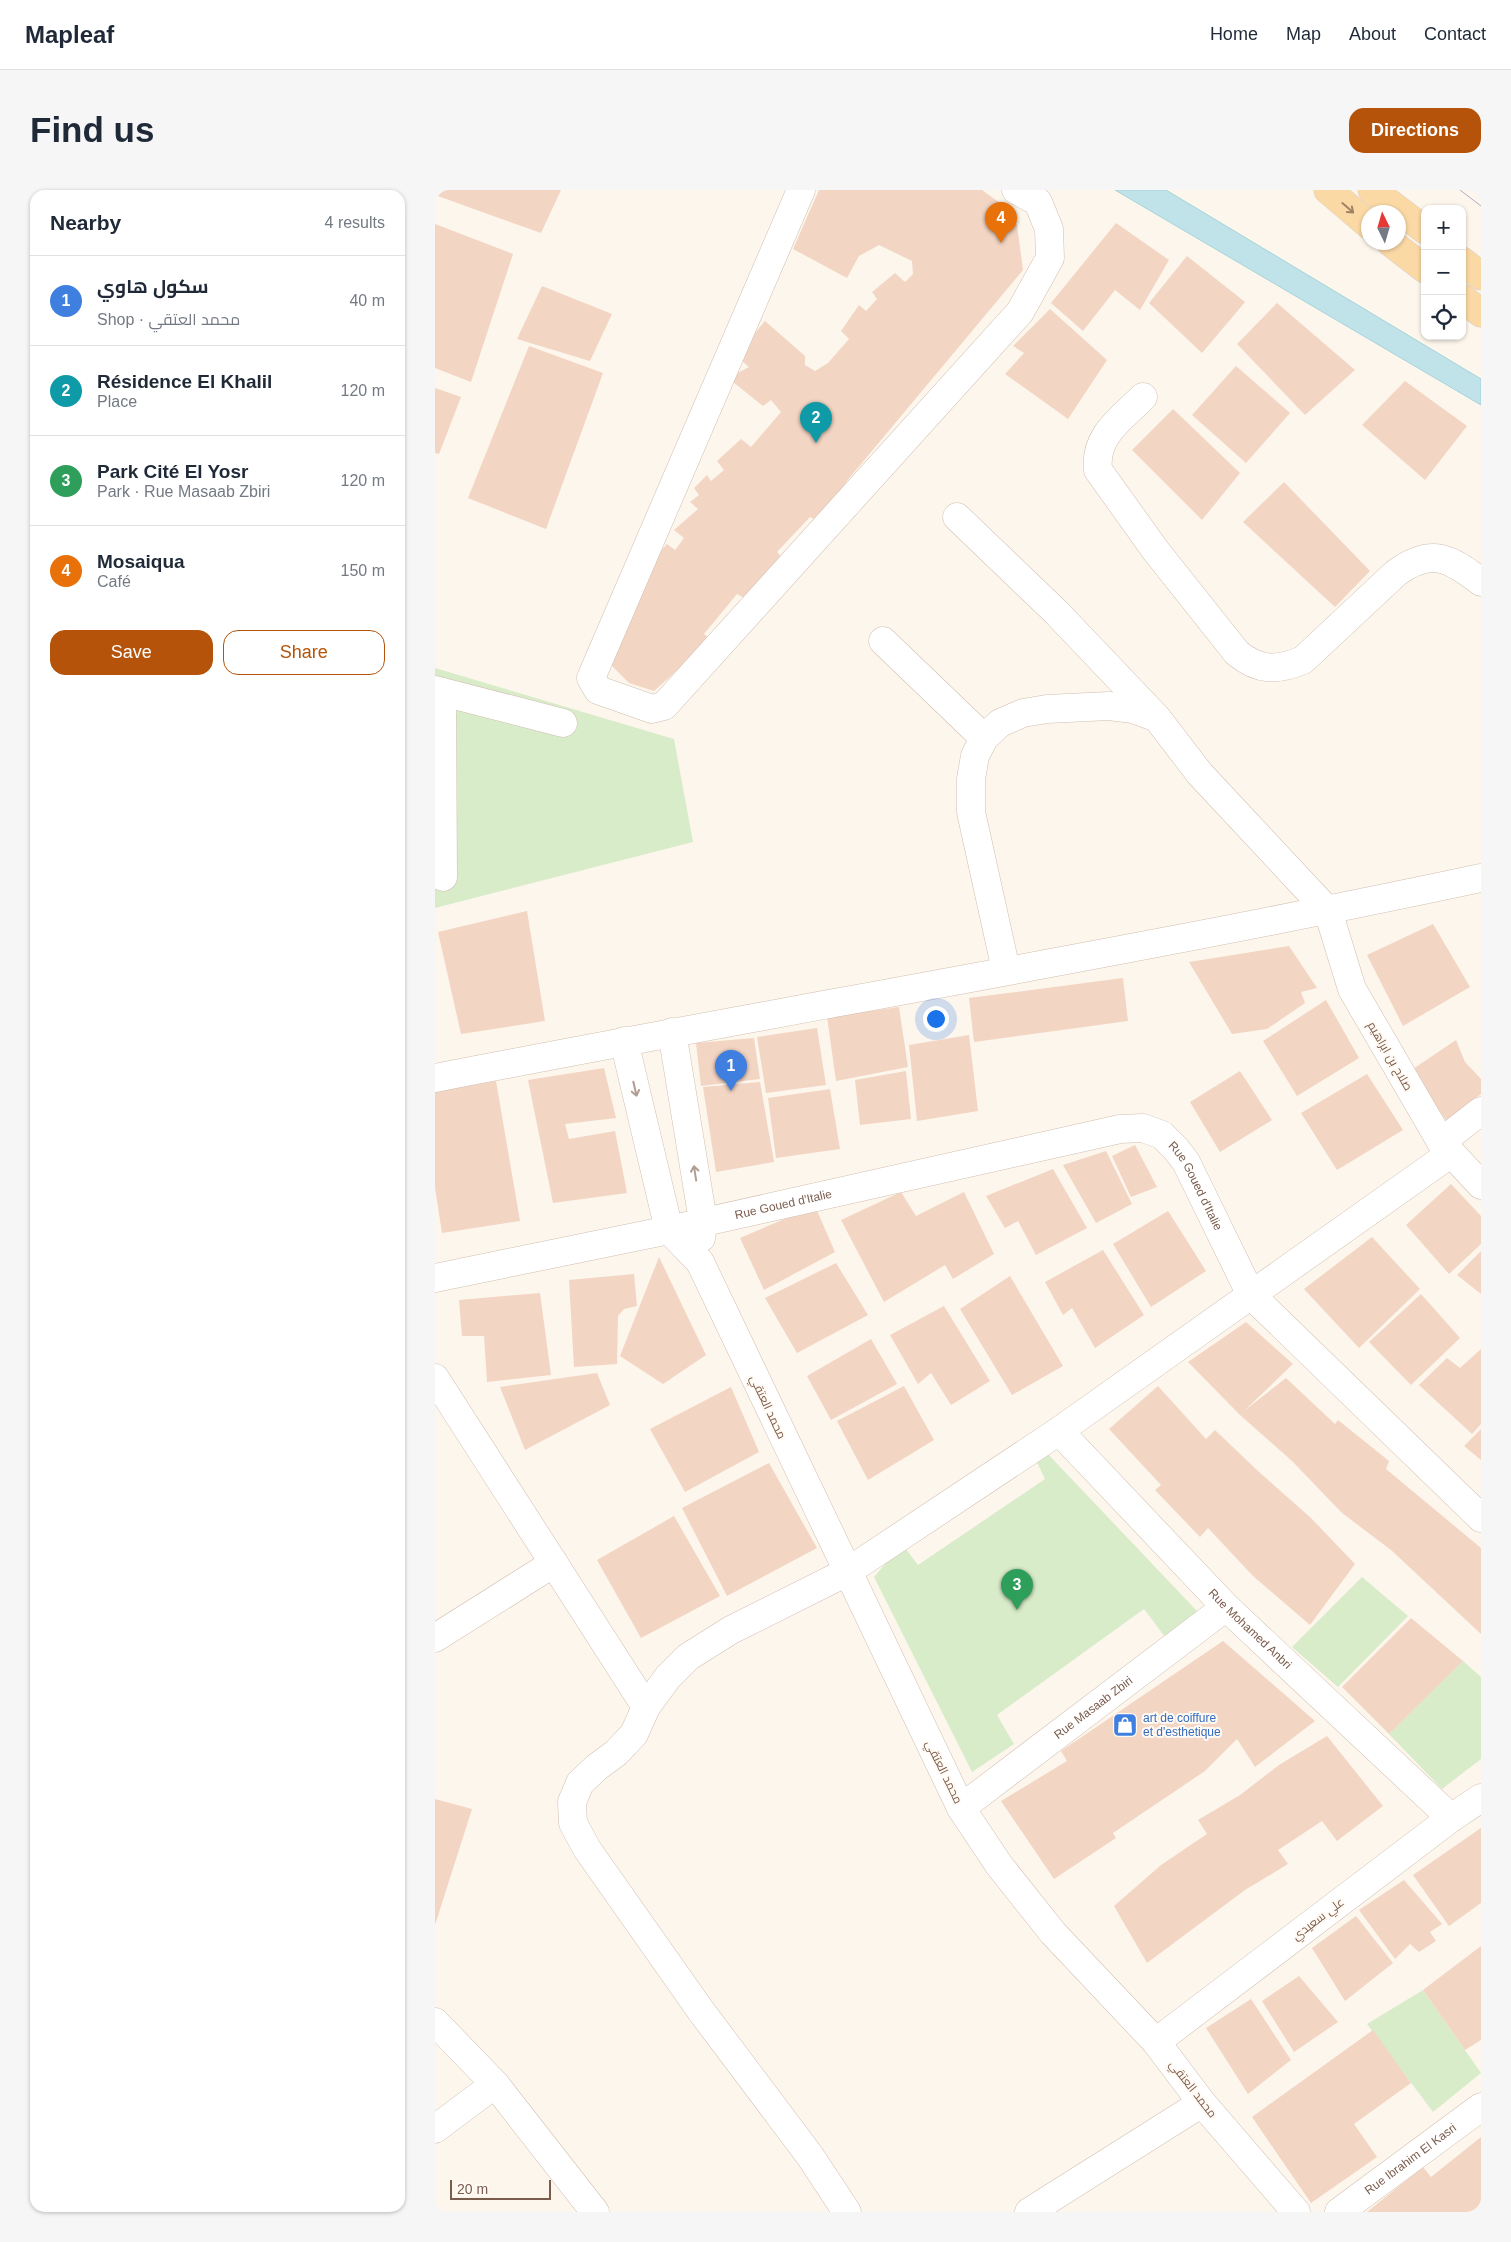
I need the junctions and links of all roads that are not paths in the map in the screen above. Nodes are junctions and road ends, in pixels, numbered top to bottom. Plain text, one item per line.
1 (801, 190) edge
2 (1016, 190) edge
3 (1328, 190) edge
4 (1372, 190) edge
5 (1361, 218) edge
6 (1421, 227) edge
7 (1400, 250) edge
8 (1466, 264) edge
9 (1421, 266) edge
10 (1481, 276) edge
11 (1466, 301) edge
12 (1481, 313) edge
13 (1143, 397) dead end
14 (957, 517) dead end
15 (1481, 582) edge
16 (883, 641) dead end
17 (438, 691) edge
18 (1157, 718) junction
19 (563, 724) dead end
20 (984, 738) junction
21 (443, 877) dead end
22 (1481, 878) edge
23 (1328, 911) junction
24 (1006, 970) junction
25 (672, 1032) junction
26 (624, 1041) junction
27 (435, 1078) edge
28 (1481, 1111) edge
29 (1445, 1148) junction
30 (1481, 1185) edge
31 (703, 1221) junction
32 (669, 1230) junction
33 (700, 1262) junction
34 (435, 1278) edge
35 (1251, 1294) junction
36 (435, 1378) edge
37 (1059, 1432) junction
38 (1481, 1518) edge
39 (554, 1564) junction
40 (847, 1572) junction
41 (1226, 1607) junction
42 (435, 1638) edge
43 (646, 1707) junction
44 (1481, 1798) edge
45 (961, 1808) junction
46 (1451, 1818) junction
47 (435, 2022) edge
48 (1156, 2042) junction
49 (495, 2084) junction
50 (1202, 2103) junction
51 (1481, 2106) edge
52 (435, 2129) edge
53 (595, 2212) edge
54 (847, 2212) edge
55 (1029, 2212) edge
56 (1296, 2212) edge
57 (1339, 2212) edge

1 - 2 street
3 -> 5 main road
4 - 6 main road
7 - 9 main road
8 - 10 main road
11 - 12 main road
13 - 15 street
14 - 18 street
16 - 20 street
17 - 19 street
17 - 21 street
18 - 20 street
18 - 23 street
20 - 24 street
22 - 23 street
23 - 24 street
23 - 29 street, صلاح بن ابراهيم
24 - 25 street
25 - 26 street
31 -> 25 street, محمد العتقي
26 - 27 street
26 -> 32 street
28 - 29 street
29 - 30 street, صلاح بن ابراهيم
29 - 35 street
31 - 32 street, Rue Goued d'Italie
31 - 33 street, محمد العتقي
31 - 35 street, Rue Goued d'Italie
32 - 33 street, محمد العتقي
32 - 34 street, Rue Goued d'Italie
33 - 40 street, محمد العتقي
35 - 37 street
35 - 38 street, Rue Goued d'Italie
36 - 39 street
37 - 40 street
37 - 41 street, Rue Mohamed Anbri
39 - 42 street
39 - 43 street
40 - 43 street
40 - 45 street, محمد العتقي
41 - 45 street, Rue Masaab Zbiri
41 - 46 street, Rue Mohamed Anbri
43 - 54 street
44 - 46 street, علي سعيدي
45 - 48 street, محمد العتقي
46 - 48 street, علي سعيدي
47 - 49 street
48 - 50 street, محمد العتقي
49 - 52 street
49 - 53 street
50 - 55 street
50 - 56 street, محمد العتقي
51 - 57 street, Rue Ibrahim El Kasri

